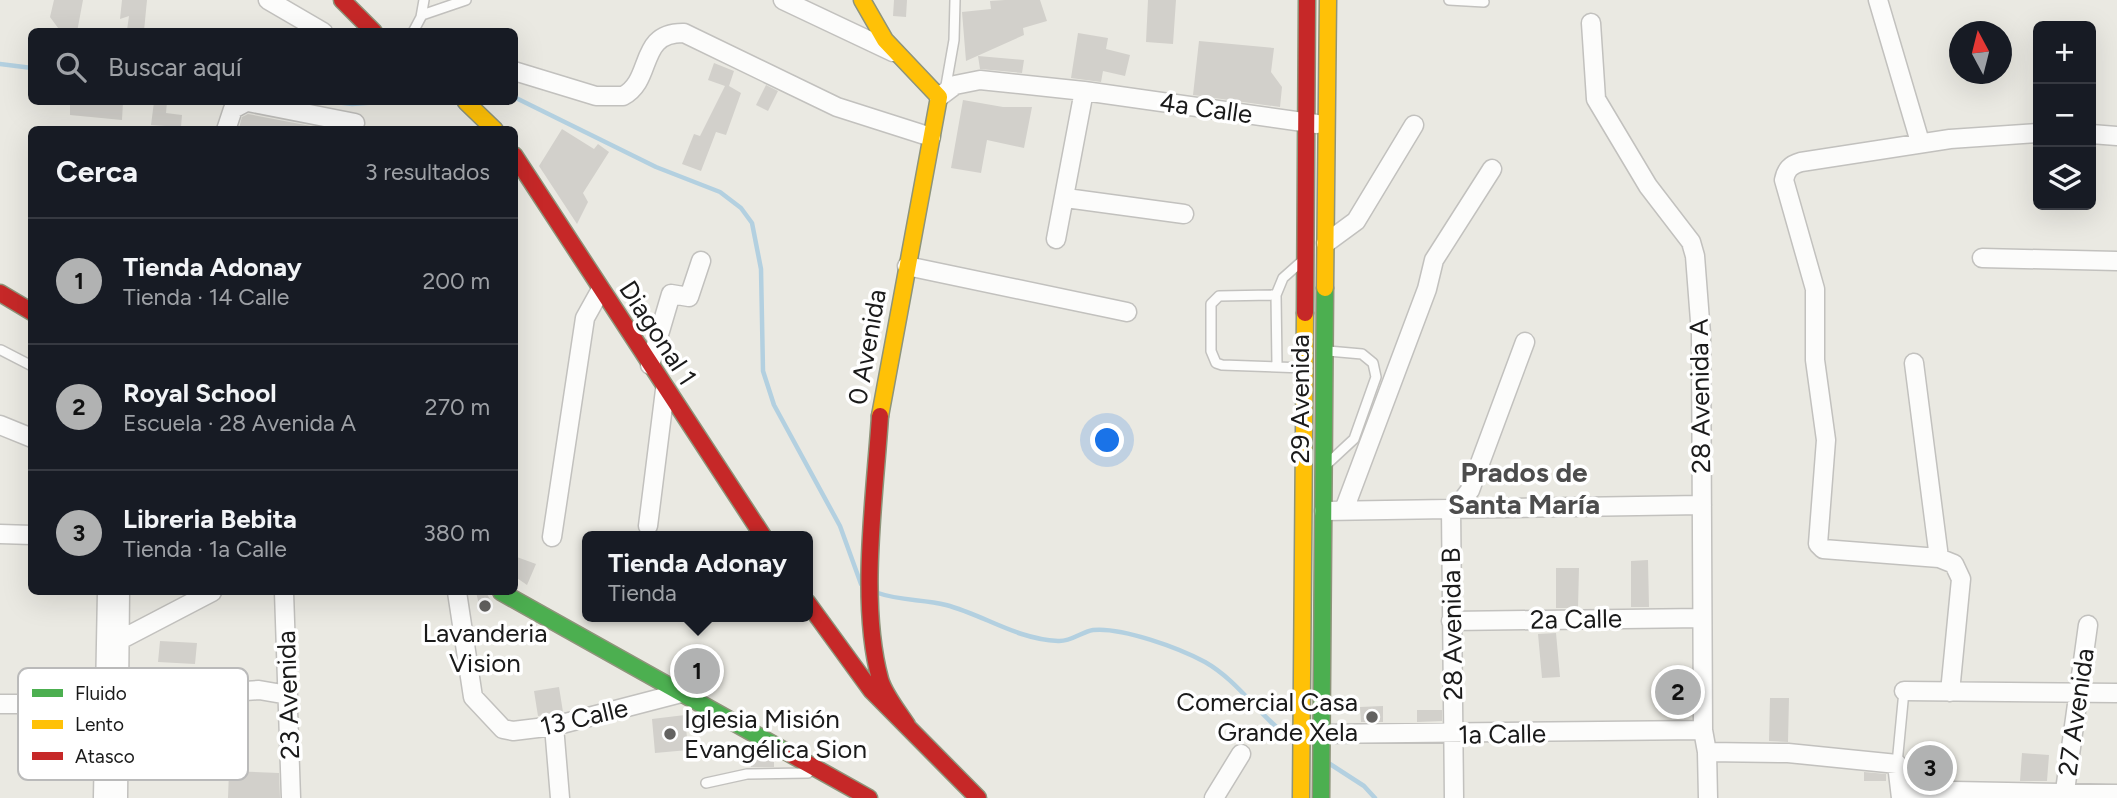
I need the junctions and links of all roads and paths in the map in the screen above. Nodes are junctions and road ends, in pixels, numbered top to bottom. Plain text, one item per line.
1 (268, 0) edge
2 (342, 0) edge
3 (424, 0) edge
4 (466, 0) edge
5 (783, 0) edge
6 (862, 0) edge
7 (955, 0) edge
8 (1307, 0) edge
9 (1328, 0) edge
10 (1449, 0) edge
11 (1878, 0) edge
12 (1484, 2) dead end
13 (422, 15) junction
14 (1591, 23) dead end
15 (316, 28) edge
16 (369, 28) edge
17 (415, 28) edge
18 (899, 54) junction
19 (518, 72) edge
20 (1084, 91) junction
21 (942, 94) junction
22 (241, 105) edge
23 (263, 105) edge
24 (469, 105) edge
25 (355, 122) dead end
26 (1306, 122) junction
27 (1327, 125) junction
28 (1413, 125) dead end
29 (227, 126) edge
30 (491, 126) edge
31 (2033, 132) edge
32 (2096, 134) edge
33 (2117, 136) edge
34 (932, 137) junction
35 (1920, 142) junction
36 (518, 161) edge
37 (1492, 169) dead end
38 (1066, 198) junction
39 (1184, 214) dead end
40 (1056, 239) dead end
41 (1326, 243) junction
42 (1982, 258) dead end
43 (1305, 259) junction
44 (701, 261) dead end
45 (2117, 261) edge
46 (907, 266) junction
47 (600, 291) junction
48 (0, 293) edge
49 (1276, 295) junction
50 (28, 310) edge
51 (1127, 312) dead end
52 (1525, 342) dead end
53 (1, 350) edge
54 (1325, 351) junction
55 (1914, 363) dead end
56 (28, 364) edge
57 (650, 365) junction
58 (1277, 365) junction
59 (1304, 368) junction
60 (665, 390) junction
61 (0, 425) edge
62 (28, 436) edge
63 (1325, 466) junction
64 (1702, 505) junction
65 (1451, 509) junction
66 (1344, 510) junction
67 (1324, 511) junction
68 (648, 526) dead end
69 (760, 531) edge
70 (0, 534) edge
71 (28, 535) edge
72 (552, 537) dead end
73 (1939, 558) junction
74 (107, 595) edge
75 (121, 595) edge
76 (206, 595) edge
77 (284, 595) edge
78 (457, 595) edge
79 (506, 595) edge
80 (813, 610) edge
81 (1702, 618) junction
82 (1451, 621) junction
83 (2088, 625) dead end
84 (120, 640) junction
85 (110, 668) edge
86 (116, 668) edge
87 (248, 691) edge
88 (1904, 691) joint
89 (1950, 692) junction
90 (681, 693) junction
91 (2081, 693) junction
92 (2117, 693) edge
93 (288, 695) junction
94 (0, 704) edge
95 (18, 704) edge
96 (907, 725) junction
97 (554, 726) junction
98 (1703, 730) junction
99 (1302, 735) junction
100 (1453, 735) junction
101 (1322, 738) junction
102 (1707, 751) junction
103 (1241, 754) dead end
104 (1897, 764) junction
105 (827, 774) junction
106 (106, 780) edge
107 (116, 780) edge
108 (706, 783) dead end
109 (1301, 791) edge
110 (1900, 794) edge
111 (2117, 794) edge
112 (2064, 796) edge
113 (103, 798) edge
114 (118, 798) edge
115 (291, 798) edge
116 (560, 798) edge
117 (869, 798) edge
118 (978, 798) edge
119 (1214, 798) edge
120 (1321, 798) edge
121 (1454, 798) edge
122 (1708, 798) edge

1 - 15 street
2 - 16 street
3 - 13 lane
4 - 13 lane
5 - 18 street
6 - 18 street
7 - 21 lane
8 - 26 street, 29 Avenida
9 - 27 street, 29 Avenida
10 - 12 lane
11 - 35 street
13 - 17 lane
14 - 64 street, 28 Avenida A
18 - 21 street
19 - 34 street
20 - 21 street, 4a Calle
20 - 26 street, 4a Calle
20 - 38 street
21 - 34 street, 0 Avenida
22 - 29 street
23 - 25 street
24 - 30 street
26 - 27 street, 4a Calle
26 - 43 street, 29 Avenida
27 - 41 street, 29 Avenida
28 - 41 street
31 - 35 street
32 - 33 street
34 - 46 street, 0 Avenida
35 - 73 street
36 - 47 street, Diagonal 1
37 - 66 street
38 - 39 street
38 - 40 street
41 - 54 street, 29 Avenida
42 - 45 street
43 - 49 lane
43 - 59 street, 29 Avenida
44 - 57 street
46 - 51 street
46 - 96 street, 0 Avenida
47 - 57 street, Diagonal 1
47 - 72 street
48 - 50 street
49 - 58 lane
49 - 58 lane
52 - 65 street, 28 Avenida B
53 - 56 lane
54 - 63 street, 29 Avenida
54 - 63 lane
55 - 73 street
57 - 60 street, Diagonal 1
58 - 59 lane
59 - 99 street, 29 Avenida
60 - 68 street
60 - 69 street, Diagonal 1
61 - 62 street
63 - 67 street, 29 Avenida
64 - 65 street
64 - 81 street, 28 Avenida A
65 - 66 street
65 - 82 street, 28 Avenida B
66 - 67 street
67 - 101 street, 29 Avenida
70 - 71 street
73 - 89 street
74 - 85 street
75 - 84 street
76 - 84 street
77 - 93 street, 23 Avenida
78 - 97 street, 13 Calle
79 - 90 street
80 - 96 street
81 - 82 street, 2a Calle
81 - 98 street, 28 Avenida A
82 - 100 street, 28 Avenida B
83 - 91 street, 27 Avenida
84 - 86 street
87 - 93 street
88 - 89 street
88 - 104 lane
89 - 91 street
90 - 97 street, 13 Calle
90 - 105 street
91 - 92 street
91 - 112 street, 27 Avenida
93 - 115 street, 23 Avenida
94 - 95 street
96 - 118 street
97 - 116 street
98 - 100 street, 1a Calle
98 - 102 street, 28 Avenida A
99 - 101 street, 1a Calle
99 - 109 street, 29 Avenida
100 - 101 street, 1a Calle
100 - 121 street, 28 Avenida B
101 - 120 street, 29 Avenida
102 - 104 street
102 - 122 street, 28 Avenida A
103 - 119 street
104 - 110 street
105 - 108 lane
105 - 117 street
106 - 113 street
107 - 114 street
110 - 112 street
111 - 112 street

